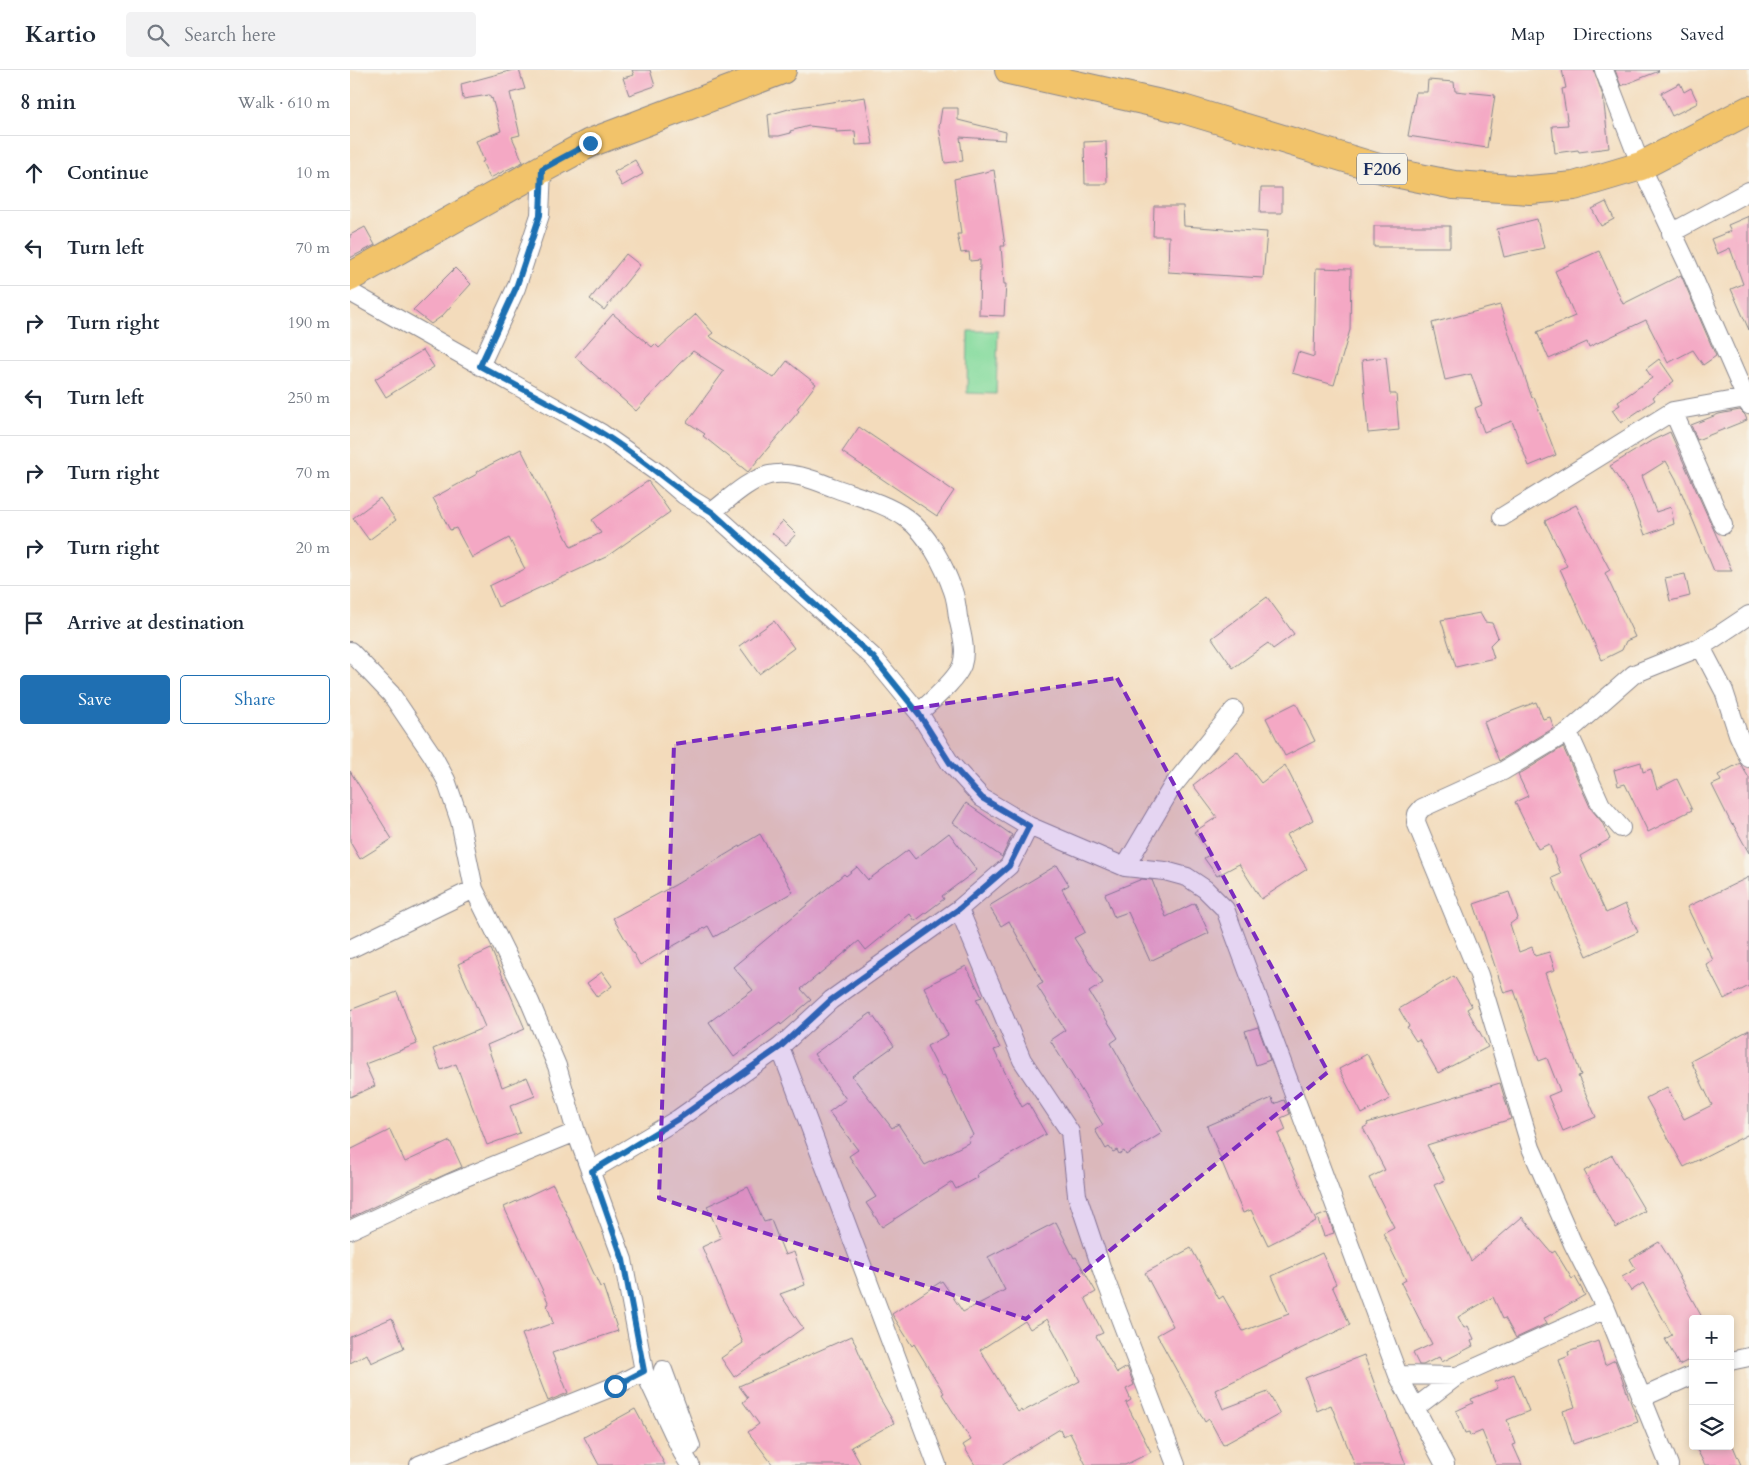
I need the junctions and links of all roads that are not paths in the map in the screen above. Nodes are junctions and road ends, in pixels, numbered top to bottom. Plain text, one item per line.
1 (782, 70) edge
2 (1009, 70) edge
3 (1604, 70) edge
4 (1749, 110) edge
5 (1641, 166) junction
6 (542, 169) junction
7 (1749, 191) edge
8 (1671, 233) junction
9 (350, 277) edge
10 (350, 292) edge
11 (480, 366) junction
12 (1748, 399) edge
13 (1673, 411) junction
14 (712, 512) junction
15 (1502, 517) dead end
16 (1723, 525) dead end
17 (1749, 615) edge
18 (1701, 647) junction
19 (350, 651) edge
20 (1234, 710) dead end
21 (919, 714) junction
22 (1568, 732) junction
23 (1749, 758) edge
24 (1029, 826) junction
25 (1621, 828) dead end
26 (1125, 867) junction
27 (474, 888) junction
28 (959, 909) junction
29 (350, 949) edge
30 (780, 1047) junction
31 (576, 1132) junction
32 (592, 1171) junction
33 (350, 1230) edge
34 (1606, 1309) junction
35 (1749, 1356) edge
36 (1734, 1360) edge
37 (663, 1370) dead end
38 (644, 1371) junction
39 (1398, 1375) junction
40 (1457, 1376) junction
41 (1689, 1377) edge
42 (1641, 1398) junction
43 (1415, 1408) junction
44 (419, 1465) edge
45 (690, 1465) edge
46 (698, 1465) edge
47 (937, 1465) edge
48 (1176, 1465) edge
49 (1445, 1465) edge
50 (1669, 1465) edge

1 - 6 main road
2 - 5 main road, F206
3 - 5 street
4 - 5 main road, F206
5 - 8 street
6 - 9 main road
6 - 11 street
7 - 8 street
8 - 12 street
10 - 11 street
11 - 14 street
12 - 13 street
13 - 15 street
13 - 16 street
14 - 21 street
14 - 21 street
17 - 18 street
18 - 22 street
18 - 23 street
19 - 27 street
20 - 26 street
21 - 24 street
22 - 25 street
22 - 34 street
24 - 26 street
24 - 28 street
26 - 39 street
27 - 29 street
27 - 31 street
28 - 30 street
28 - 48 street
30 - 32 street
30 - 47 street
31 - 32 street
31 - 33 street
32 - 38 street
34 - 40 street
34 - 42 street
35 - 36 street
37 - 46 street
38 - 44 street
38 - 45 street
39 - 40 street
39 - 43 street
40 - 43 street
41 - 42 street
42 - 50 street
43 - 49 street

